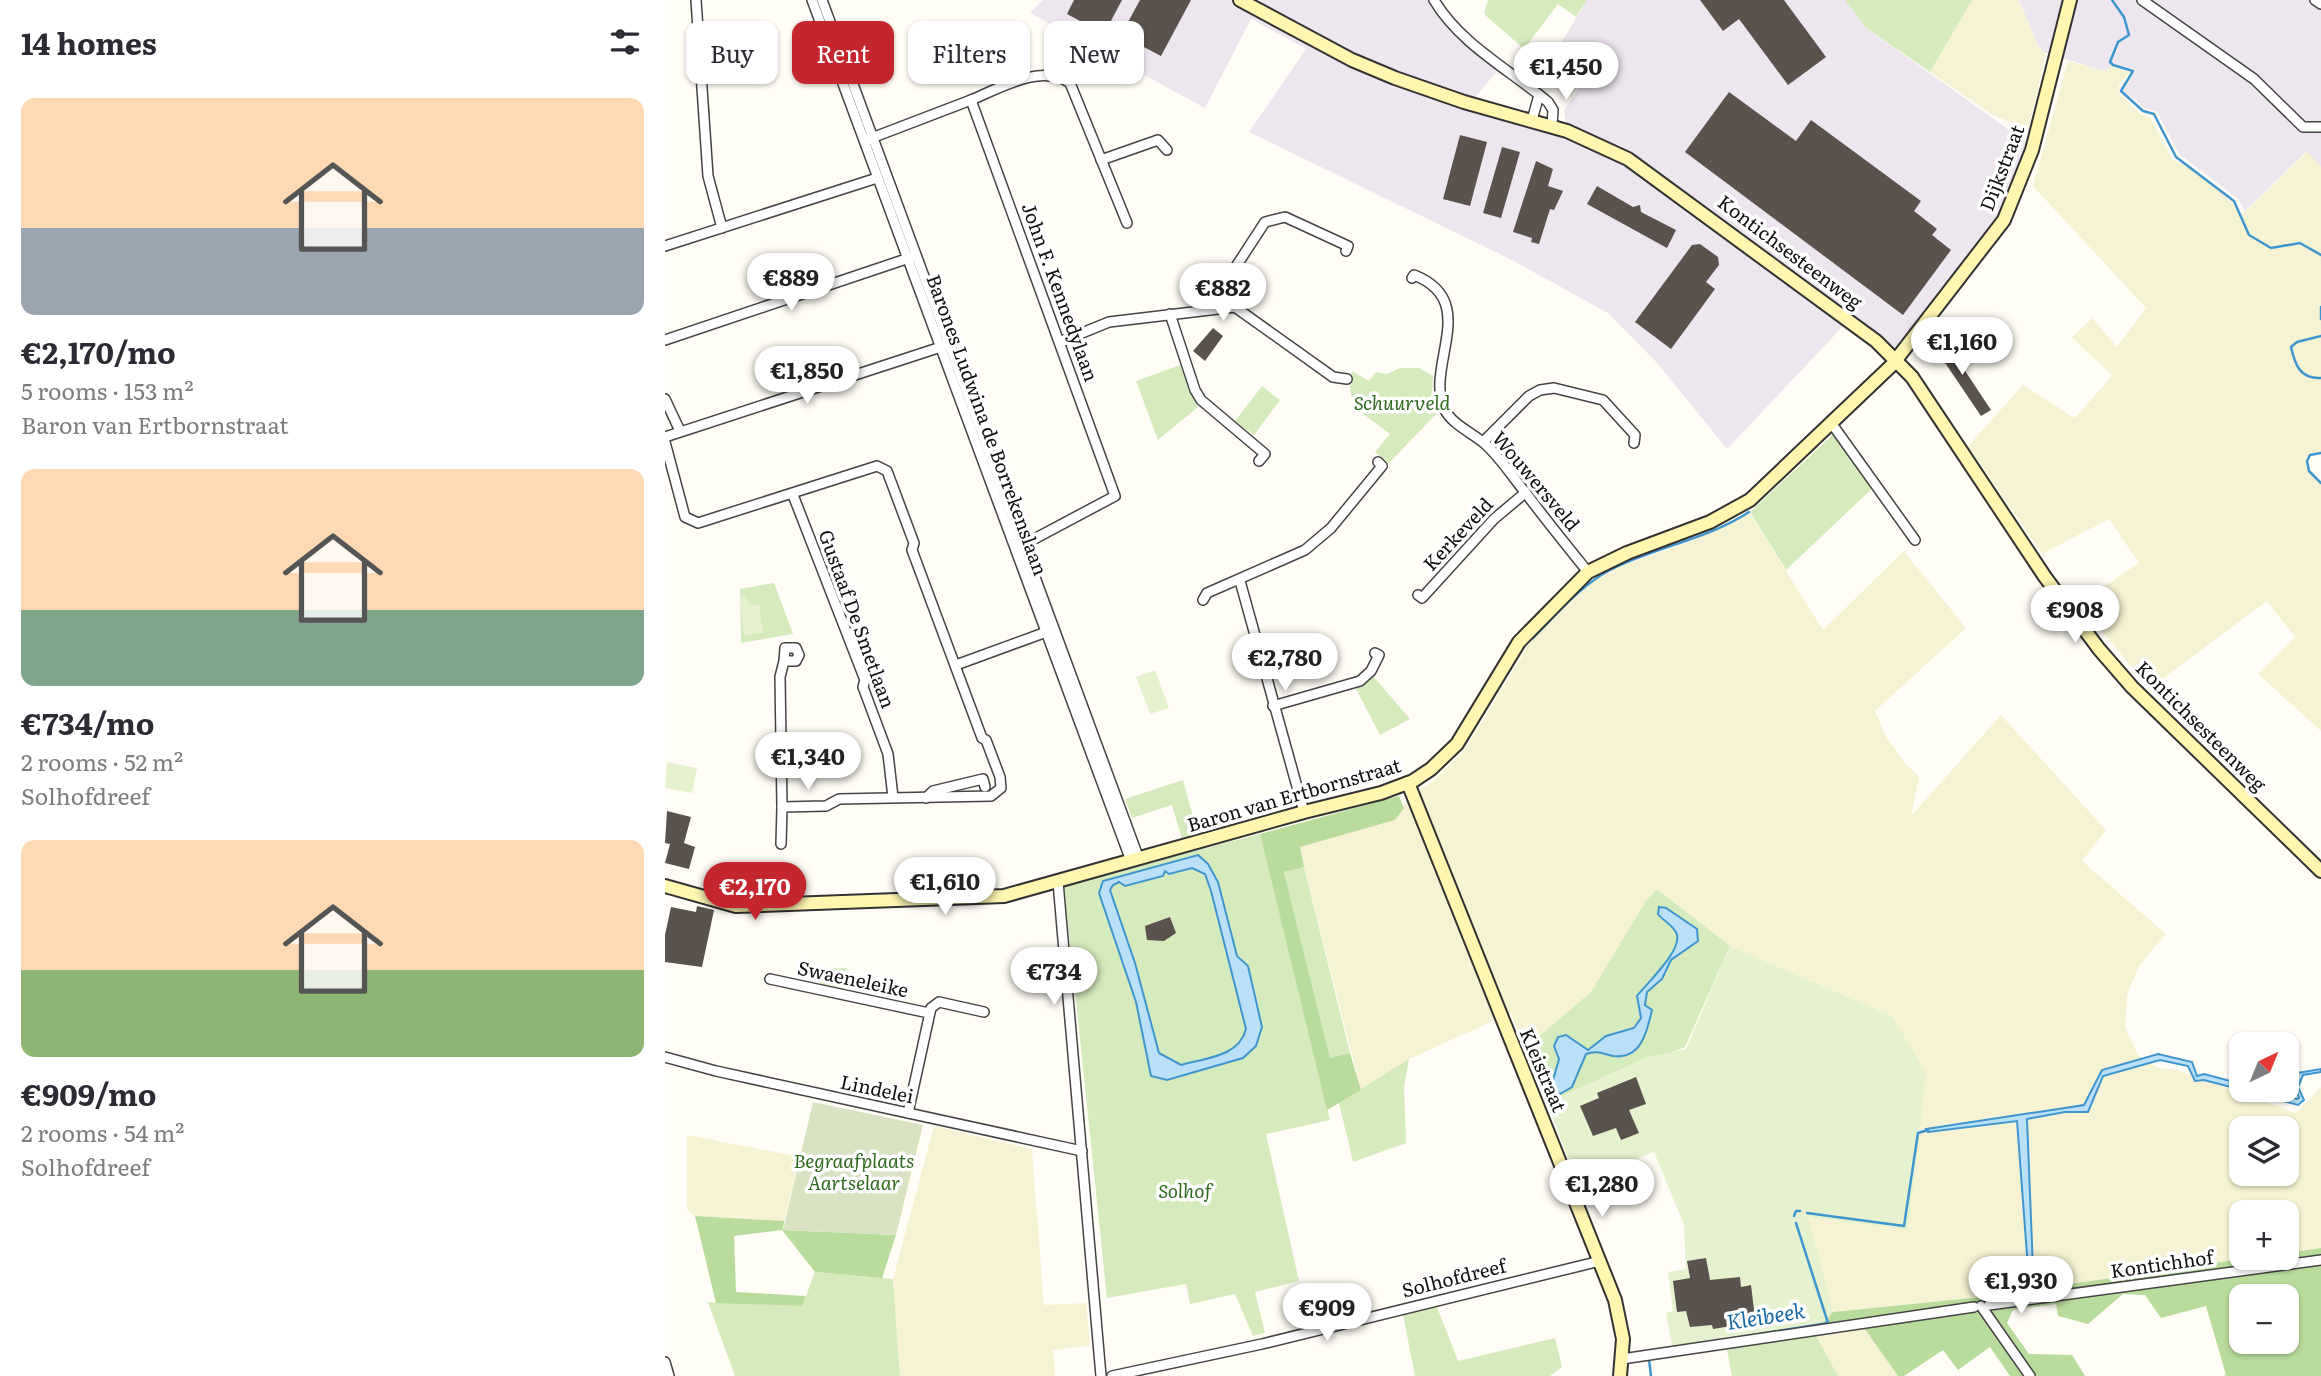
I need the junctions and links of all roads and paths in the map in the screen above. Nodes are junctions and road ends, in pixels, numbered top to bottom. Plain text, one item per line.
1 (697, 0) edge
2 (812, 0) edge
3 (822, 0) edge
4 (1240, 0) edge
5 (1434, 0) edge
6 (2070, 0) edge
7 (2142, 0) edge
8 (2315, 0) edge
9 (2321, 4) edge
10 (1539, 95) junction
11 (971, 100) junction
12 (1532, 120) junction
13 (1552, 126) junction
14 (2321, 127) edge
15 (868, 139) junction
16 (1167, 150) dead end
17 (1101, 160) junction
18 (877, 178) junction
19 (1127, 223) dead end
20 (722, 228) junction
21 (665, 246) edge
22 (1346, 251) dead end
23 (912, 257) junction
24 (1412, 278) dead end
25 (1235, 307) junction
26 (1170, 314) junction
27 (665, 340) edge
28 (1060, 342) junction
29 (949, 344) junction
30 (939, 347) junction
31 (1897, 359) junction
32 (1347, 379) dead end
33 (665, 399) edge
34 (1832, 424) junction
35 (680, 431) junction
36 (665, 439) edge
37 (1483, 442) junction
38 (1634, 443) dead end
39 (1259, 461) dead end
40 (1378, 462) dead end
41 (1525, 493) junction
42 (793, 495) junction
43 (1915, 540) dead end
44 (1024, 545) junction
45 (1014, 550) junction
46 (1588, 572) junction
47 (1240, 581) junction
48 (1418, 596) dead end
49 (1203, 600) dead end
50 (1051, 630) junction
51 (1375, 653) dead end
52 (784, 661) dead end
53 (956, 666) junction
54 (1273, 706) junction
55 (1408, 783) junction
56 (985, 787) dead end
57 (893, 797) junction
58 (926, 798) junction
59 (782, 807) junction
60 (1304, 812) junction
61 (781, 844) dead end
62 (1135, 860) junction
63 (2321, 871) edge
64 (1058, 882) junction
65 (665, 886) edge
66 (769, 979) dead end
67 (984, 1012) dead end
68 (929, 1013) junction
69 (665, 1057) edge
70 (908, 1113) junction
71 (1082, 1151) junction
72 (2321, 1260) edge
73 (1600, 1261) junction
74 (1981, 1306) junction
75 (1622, 1359) junction
76 (665, 1362) edge
77 (670, 1376) edge
78 (1101, 1376) edge
79 (1112, 1376) edge
80 (1620, 1376) edge
81 (2030, 1376) edge

1 - 20 street
2 - 15 street, Barones Ludwina de Borrekenslaan
3 - 15 street, Barones Ludwina de Borrekenslaan
4 - 12 street, Kontichsesteenweg
5 - 10 street
6 - 31 street, Dijkstraat
7 - 14 street
8 - 9 street
10 - 12 street
10 - 13 street
11 - 15 street
11 - 17 street
11 - 28 street, John F. Kennedylaan
12 - 13 street, Kontichsesteenweg
13 - 31 street, Kontichsesteenweg
15 - 18 street, Barones Ludwina de Borrekenslaan
15 - 23 street, Barones Ludwina de Borrekenslaan
16 - 17 street
17 - 19 street
18 - 20 street
18 - 23 street, Barones Ludwina de Borrekenslaan
20 - 21 street
22 - 25 street
23 - 27 street
23 - 29 street, Barones Ludwina de Borrekenslaan
23 - 30 street, Barones Ludwina de Borrekenslaan
24 - 37 street, Wouwersveld
25 - 26 street
25 - 32 street
26 - 28 street
26 - 39 street
28 - 44 street, John F. Kennedylaan
29 - 30 street
29 - 44 street, Barones Ludwina de Borrekenslaan
30 - 35 street
30 - 45 street, Barones Ludwina de Borrekenslaan
31 - 34 street, Baron van Ertbornstraat
31 - 63 street, Kontichsesteenweg
33 - 35 street
34 - 43 street
34 - 46 street, Baron van Ertbornstraat
35 - 36 street
36 - 42 street
37 - 38 street
37 - 41 street, Wouwersveld
40 - 47 street
41 - 46 street, Wouwersveld
41 - 48 street, Kerkeveld
42 - 53 street
42 - 57 street, Gustaaf De Smetlaan
44 - 45 street, John F. Kennedylaan
44 - 50 street, Barones Ludwina de Borrekenslaan
45 - 50 street, Barones Ludwina de Borrekenslaan
46 - 55 street, Baron van Ertbornstraat
47 - 49 street
47 - 54 street
50 - 53 street
50 - 62 street, Barones Ludwina de Borrekenslaan
51 - 54 street
52 - 59 street
53 - 58 street
54 - 60 street
55 - 60 street, Baron van Ertbornstraat
55 - 73 street, Kleistraat
56 - 58 street
57 - 58 street
57 - 59 street
59 - 61 street
60 - 62 street, Baron van Ertbornstraat
62 - 64 street, Baron van Ertbornstraat
64 - 65 street, Baron van Ertbornstraat
64 - 71 street
66 - 68 street, Swaeneleike
67 - 68 street, Swaeneleike
68 - 70 street, Swaeneleike
69 - 70 street, Lindelei
70 - 71 street, Lindelei
71 - 78 street
72 - 74 street, Kontichhof
73 - 75 street, Kleistraat
73 - 79 street, Solhofdreef
74 - 75 street, Kontichhof
74 - 81 street
75 - 80 street, Kleistraat
76 - 77 street

